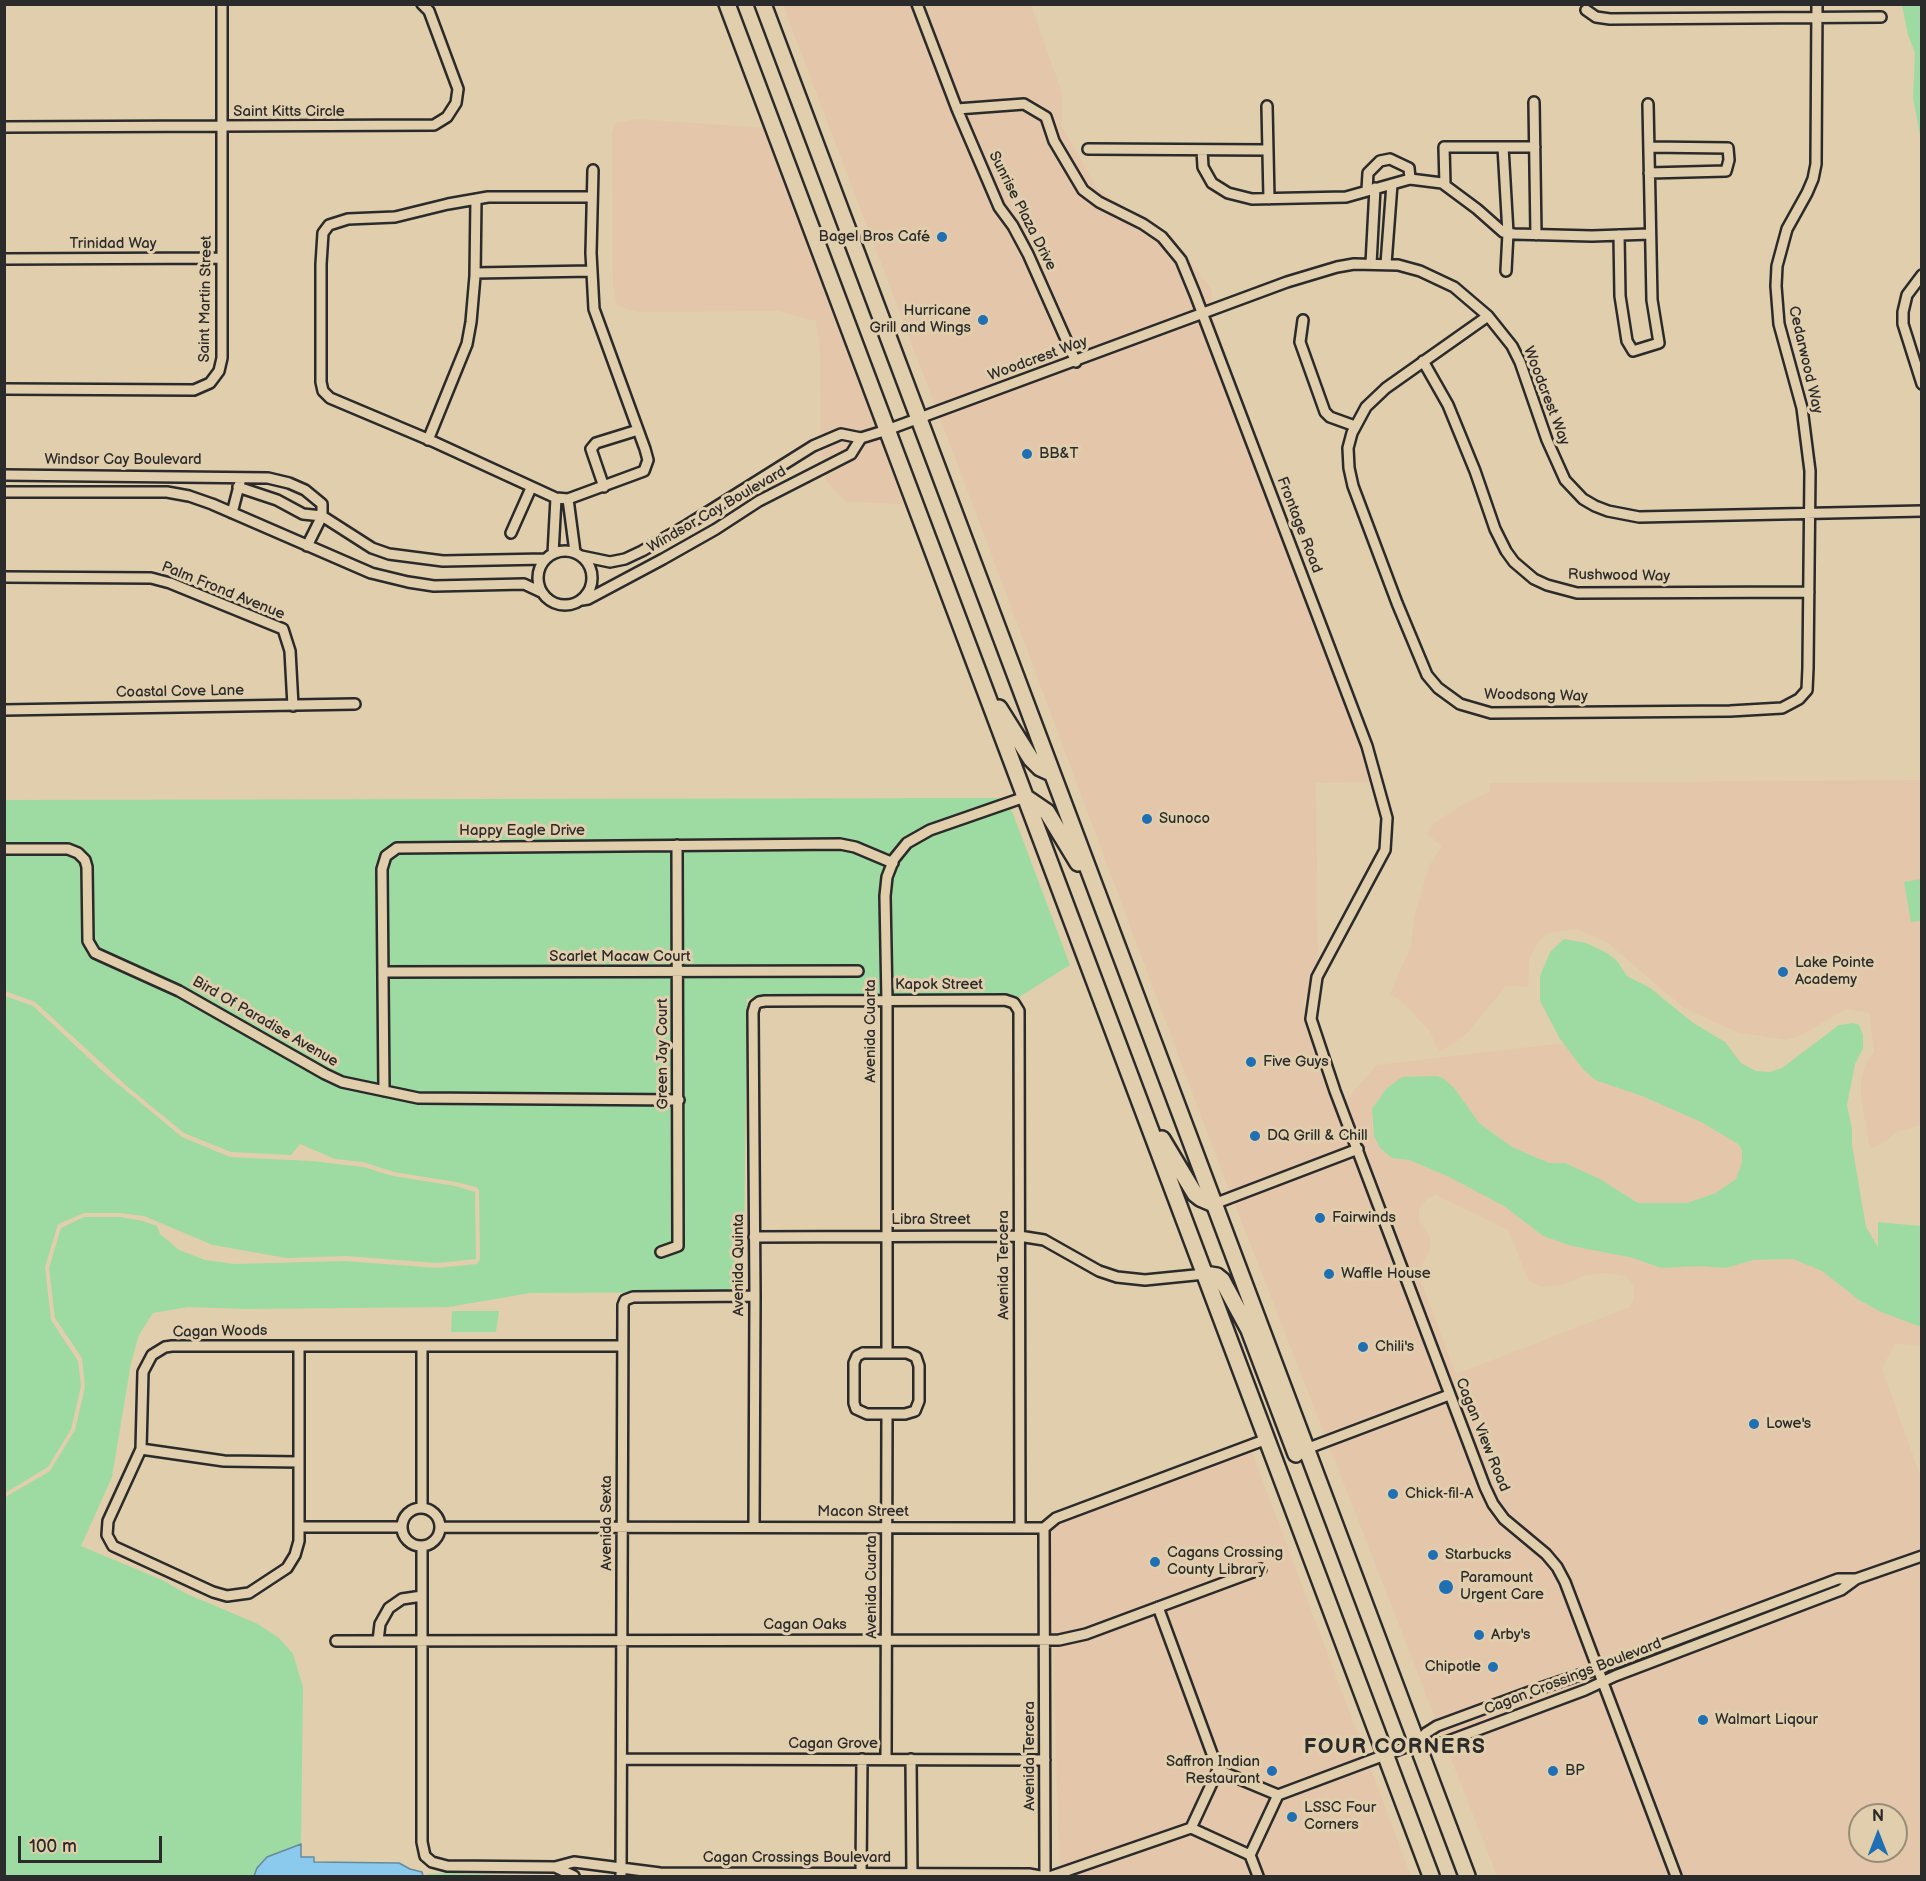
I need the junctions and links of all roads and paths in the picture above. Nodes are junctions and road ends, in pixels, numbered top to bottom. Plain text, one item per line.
1 (222, 4) edge
2 (422, 4) edge
3 (727, 4) edge
4 (763, 4) edge
5 (917, 4) edge
6 (1817, 4) edge
7 (1586, 10) dead end
8 (1881, 17) dead end
9 (1817, 18) junction
10 (1534, 102) dead end
11 (1648, 104) dead end
12 (1267, 106) dead end
13 (957, 109) junction
14 (4, 127) edge
15 (222, 128) junction
16 (1503, 147) junction
17 (1534, 147) junction
18 (1649, 147) junction
19 (1088, 149) dead end
20 (1202, 150) junction
21 (1268, 150) junction
22 (592, 170) dead end
23 (1649, 172) junction
24 (1410, 179) junction
25 (1392, 184) junction
26 (1444, 185) junction
27 (1371, 189) junction
28 (592, 197) junction
29 (476, 199) junction
30 (1269, 199) junction
31 (1508, 233) junction
32 (1650, 234) junction
33 (1536, 235) junction
34 (1619, 235) junction
35 (222, 258) junction
36 (4, 259) edge
37 (1371, 264) junction
38 (1386, 264) junction
39 (592, 271) junction
40 (1506, 271) dead end
41 (475, 273) junction
42 (1922, 275) edge
43 (1203, 315) junction
44 (1488, 316) junction
45 (1303, 320) dead end
46 (1424, 361) junction
47 (1076, 362) junction
48 (1922, 384) edge
49 (4, 389) edge
50 (918, 419) junction
51 (1355, 426) junction
52 (638, 430) junction
53 (887, 430) junction
54 (861, 438) junction
55 (428, 440) junction
56 (4, 475) edge
57 (241, 477) junction
58 (238, 487) junction
59 (604, 487) junction
60 (531, 488) junction
61 (4, 492) edge
62 (556, 498) junction
63 (568, 499) junction
64 (714, 508) junction
65 (1922, 512) edge
66 (232, 513) junction
67 (1810, 515) junction
68 (322, 516) junction
69 (723, 524) junction
70 (511, 533) dead end
71 (308, 546) junction
72 (578, 554) junction
73 (549, 556) junction
74 (4, 577) edge
75 (541, 592) junction
76 (1809, 592) junction
77 (582, 600) junction
78 (980, 677) junction
79 (355, 704) dead end
80 (293, 706) junction
81 (4, 710) edge
82 (1051, 772) junction
83 (1025, 797) junction
84 (677, 845) junction
85 (4, 849) edge
86 (893, 863) junction
87 (1097, 893) junction
88 (678, 971) junction
89 (858, 971) dead end
90 (383, 972) junction
91 (887, 1001) junction
92 (757, 1003) joint
93 (1014, 1003) joint
94 (384, 1091) junction
95 (679, 1100) junction
96 (1140, 1103) junction
97 (1358, 1149) junction
98 (1214, 1204) junction
99 (887, 1236) junction
100 (1019, 1236) junction
101 (754, 1237) junction
102 (661, 1252) dead end
103 (1206, 1275) junction
104 (755, 1296) junction
105 (299, 1346) junction
106 (422, 1346) junction
107 (622, 1346) junction
108 (887, 1353) junction
109 (1449, 1395) junction
110 (887, 1414) junction
111 (1266, 1439) junction
112 (141, 1449) junction
113 (1306, 1449) junction
114 (299, 1462) junction
115 (1326, 1503) junction
116 (422, 1508) junction
117 (300, 1527) junction
118 (402, 1527) junction
119 (441, 1527) junction
120 (621, 1527) junction
121 (754, 1527) junction
122 (887, 1527) junction
123 (1020, 1528) junction
124 (1044, 1528) junction
125 (422, 1546) junction
126 (1922, 1556) edge
127 (1261, 1569) dead end
128 (1856, 1579) junction
129 (422, 1596) junction
130 (1158, 1607) junction
131 (887, 1640) junction
132 (1044, 1640) junction
133 (336, 1641) dead end
134 (378, 1641) junction
135 (422, 1641) junction
136 (622, 1641) junction
137 (1598, 1668) junction
138 (1603, 1681) junction
139 (1417, 1743) junction
140 (1385, 1755) junction
141 (622, 1759) junction
142 (862, 1759) junction
143 (886, 1759) junction
144 (911, 1759) junction
145 (1045, 1760) junction
146 (1218, 1770) junction
147 (1278, 1795) junction
148 (1191, 1828) junction
149 (1250, 1855) junction
150 (555, 1867) junction
151 (621, 1872) edge
152 (861, 1875) edge
153 (912, 1875) edge
154 (574, 1876) edge
155 (1040, 1876) edge
156 (1045, 1876) edge
157 (1052, 1876) edge
158 (1258, 1876) edge
159 (1431, 1876) edge
160 (1467, 1876) edge
161 (1676, 1876) edge

1 - 15 street, Saint Martin Street
2 - 15 street, Saint Kitts Circle
3 - 53 highway
4 - 50 highway
5 - 13 street, Sunrise Plaza Drive
6 - 9 street, Cedarwood Way
7 - 9 street
8 - 9 street
9 - 67 street, Cedarwood Way
10 - 17 street
11 - 18 street
12 - 21 street
13 - 43 street, Frontage Road
13 - 47 street, Sunrise Plaza Drive
14 - 15 street, Saint Kitts Circle
15 - 35 street, Saint Martin Street
16 - 17 street
16 - 26 street
16 - 31 street
17 - 33 street
18 - 23 street
18 - 23 street
19 - 20 street
20 - 21 street
20 - 30 street
21 - 30 street
22 - 28 street
23 - 32 street
24 - 25 street
24 - 26 street
24 - 27 street
25 - 27 street
25 - 38 street
26 - 31 street
27 - 30 street
27 - 37 street
28 - 29 street
28 - 39 street
29 - 41 street
29 - 55 street
31 - 33 street
31 - 40 street
32 - 34 street
32 - 34 street
33 - 34 street
35 - 36 street, Trinidad Way
35 - 49 street, Saint Martin Street
37 - 38 street, Woodcrest Way
37 - 43 street, Woodcrest Way
38 - 44 street, Woodcrest Way
39 - 41 street
39 - 52 street
41 - 55 street
42 - 48 street
43 - 47 street, Woodcrest Way
43 - 97 street, Frontage Road
44 - 46 street, Woodsong Way
44 - 67 street, Woodcrest Way
45 - 51 street
46 - 51 street, Woodsong Way
46 - 76 street, Rushwood Way
47 - 50 street, Woodcrest Way
50 - 53 street, Woodcrest Way
50 - 82 highway
51 - 76 street, Woodsong Way
52 - 59 street
52 - 59 street
53 - 54 street, Windsor Cay Boulevard
53 - 78 highway
54 - 64 street, Windsor Cay Boulevard
54 - 69 street, Windsor Cay Boulevard
55 - 60 street
56 - 57 street, Windsor Cay Boulevard
57 - 58 street
57 - 68 street, Windsor Cay Boulevard
58 - 66 street
58 - 68 street, Windsor Cay Boulevard
59 - 63 street
60 - 62 street
60 - 70 street
61 - 66 street, Windsor Cay Boulevard
62 - 63 street
62 - 73 street
63 - 72 street
64 - 69 street
64 - 72 street, Windsor Cay Boulevard
65 - 67 street, Woodcrest Way
66 - 71 street, Windsor Cay Boulevard
67 - 76 street, Woodsong Way
68 - 71 street
68 - 73 street, Windsor Cay Boulevard
69 - 77 street, Windsor Cay Boulevard
71 - 75 street, Windsor Cay Boulevard
72 - 73 street, Windsor Cay Boulevard
72 - 77 street
73 - 75 street
74 - 80 street, Palm Frond Avenue
75 - 77 street, Windsor Cay Boulevard
78 - 82 highway
78 - 83 highway
79 - 80 street, Coastal Cove Lane
80 - 81 street, Coastal Cove Lane
82 - 87 highway
83 - 86 street, Avenida Cuarta
83 - 87 highway
83 - 96 highway
84 - 86 street, Happy Eagle Drive
84 - 88 street, Green Jay Court
84 - 90 street, Happy Eagle Drive
85 - 94 street, Bird Of Paradise Avenue
86 - 91 street, Avenida Cuarta
87 - 98 highway
88 - 89 street, Scarlet Macaw Court
88 - 90 street, Scarlet Macaw Court
88 - 95 street, Green Jay Court
90 - 94 street, Happy Eagle Drive
91 - 92 street, Kapok Street
91 - 93 street, Kapok Street
91 - 99 street, Avenida Cuarta
92 - 101 street, Avenida Quinta
93 - 100 street, Avenida Tercera
94 - 95 street, Bird Of Paradise Avenue
95 - 102 street, Green Jay Court
96 - 98 highway
96 - 103 highway
97 - 98 street
97 - 109 street, Cagan View Road
98 - 113 highway
99 - 100 street, Libra Street
99 - 101 street, Libra Street
99 - 108 street, Avenida Cuarta
100 - 103 street, Libra Street
100 - 123 street, Avenida Tercera
101 - 104 street, Avenida Quinta
103 - 111 highway
103 - 115 highway
104 - 107 street, Avenida Sexta
104 - 121 street, Avenida Quinta
105 - 106 street, Cagan Woods
105 - 112 street, Cagan Woods
105 - 114 street, Cagan Woods
106 - 107 street, Cagan Woods
106 - 116 street
107 - 120 street, Avenida Sexta
108 - 110 street
108 - 110 street
109 - 113 street
109 - 137 street, Cagan View Road
110 - 122 street, Avenida Cuarta
111 - 124 street
111 - 140 highway
112 - 114 street
112 - 117 street, Cagan Woods
113 - 115 highway
114 - 117 street, Cagan Woods
115 - 139 highway
116 - 118 street
116 - 119 street
117 - 118 street
118 - 125 street
119 - 120 street, Macon Street
119 - 125 street
120 - 121 street, Macon Street
120 - 136 street, Avenida Sexta
121 - 122 street, Macon Street
122 - 123 street, Macon Street
122 - 131 street, Avenida Cuarta
123 - 124 street, Macon Street
124 - 132 street, Avenida Tercera
125 - 129 street, Cagan Crossings Boulevard
126 - 128 street, Cagan Crossings Boulevard
127 - 130 street, Cagan Oaks
128 - 137 street, Cagan Crossings Boulevard
128 - 138 street, Cagan Crossings Boulevard
129 - 134 street
129 - 135 street, Cagan Crossings Boulevard
130 - 132 street, Cagan Oaks
130 - 146 street
131 - 132 street, Cagan Oaks
131 - 136 street, Cagan Oaks
131 - 143 street, Avenida Cuarta
132 - 145 street, Avenida Tercera
133 - 134 street, Cagan Oaks
134 - 135 street, Cagan Oaks
135 - 136 street, Cagan Oaks
135 - 150 street, Cagan Crossings Boulevard
136 - 141 street, Avenida Sexta
137 - 138 street, Cagan View Road
137 - 139 street, Cagan Crossings Boulevard
138 - 139 street, Cagan Crossings Boulevard
138 - 161 street, Cagan View Road
139 - 140 street
139 - 160 highway
140 - 147 street
140 - 159 highway
141 - 142 street, Cagan Grove
141 - 151 street, Avenida Sexta
142 - 143 street, Cagan Grove
142 - 152 street
143 - 144 street, Cagan Grove
144 - 145 street, Cagan Grove
144 - 153 street
145 - 156 street, Avenida Tercera
146 - 147 street
146 - 148 street
147 - 149 street
148 - 149 street
148 - 157 street
149 - 158 street
150 - 151 street, Cagan Crossings Boulevard
150 - 154 street, Cagan Crossings Boulevard
151 - 152 street, Cagan Crossings Boulevard
152 - 153 street, Cagan Crossings Boulevard
153 - 155 street, Cagan Crossings Boulevard

